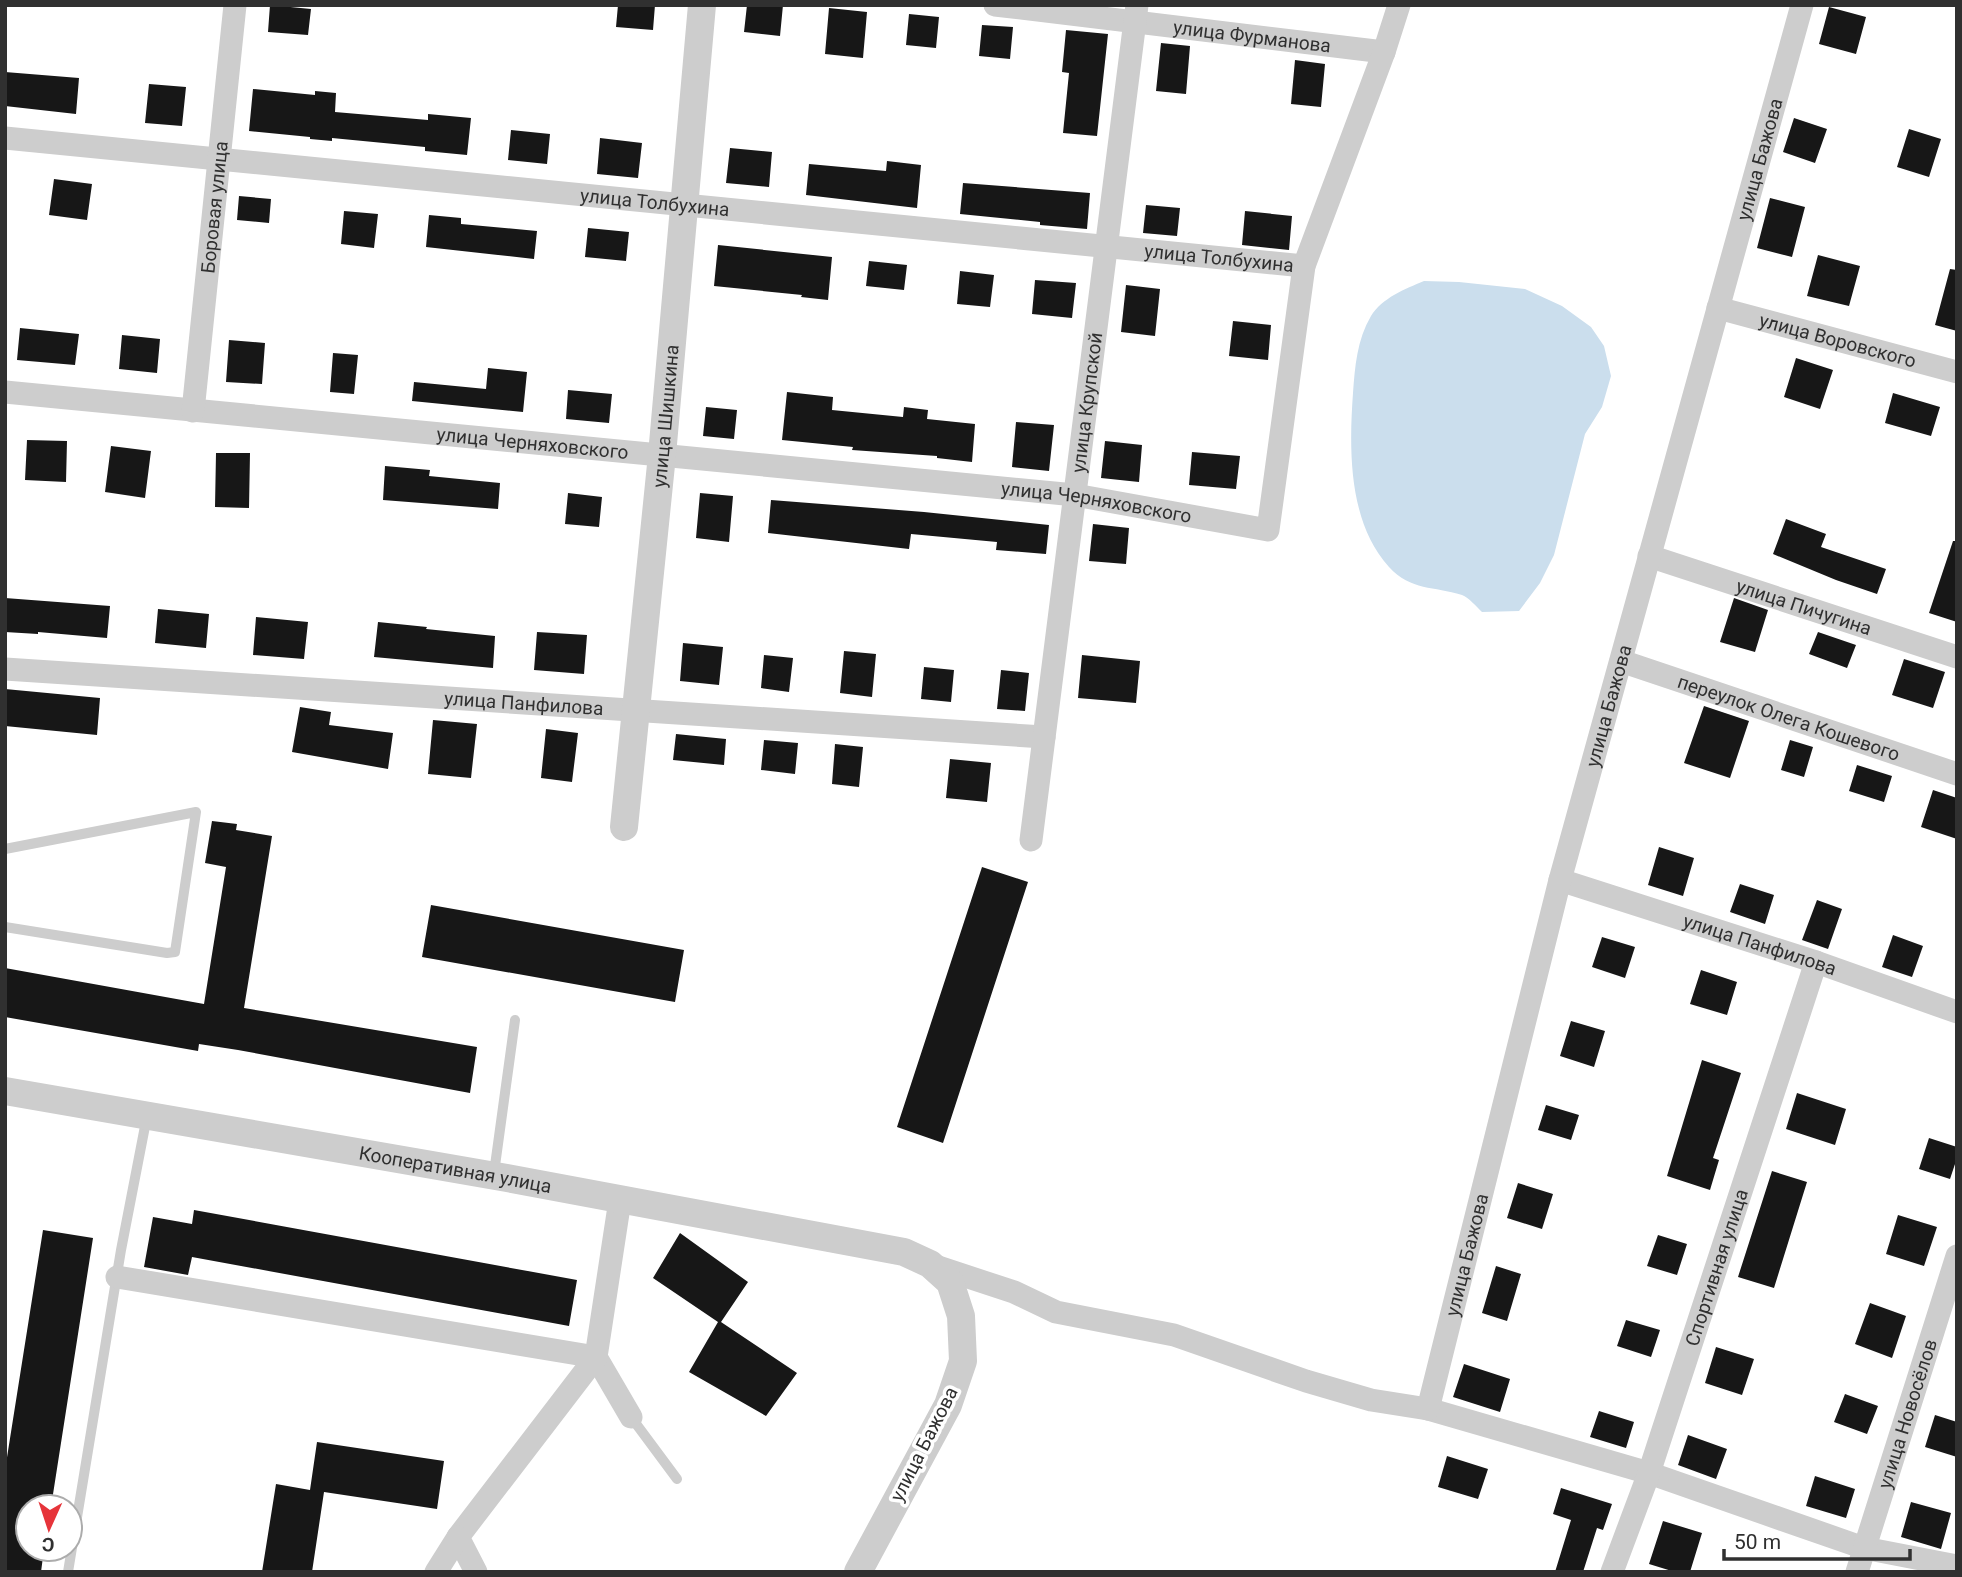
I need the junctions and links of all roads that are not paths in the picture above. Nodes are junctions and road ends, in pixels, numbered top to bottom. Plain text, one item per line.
1 (235, 5) edge
2 (702, 5) edge
3 (995, 5) edge
4 (1399, 5) edge
5 (1802, 5) edge
6 (1136, 13) edge
7 (1384, 52) junction
8 (5, 138) edge
9 (219, 159) junction
10 (684, 205) junction
11 (1106, 246) junction
12 (1304, 266) junction
13 (1718, 308) junction
14 (1957, 372) edge
15 (5, 393) edge
16 (193, 411) junction
17 (662, 455) junction
18 (1074, 495) junction
19 (1649, 556) junction
20 (1957, 657) edge
21 (1621, 661) junction
22 (5, 669) edge
23 (636, 710) junction
24 (1044, 737) junction
25 (1957, 774) edge
26 (624, 827) dead end
27 (1031, 840) dead end
28 (5, 849) edge
29 (1560, 880) junction
30 (5, 927) edge
31 (1816, 962) junction
32 (1957, 1012) edge
33 (515, 1020) dead end
34 (5, 1091) edge
35 (147, 1116) junction
36 (494, 1176) junction
37 (620, 1200) junction
38 (904, 1252) joint
39 (1957, 1256) edge
40 (930, 1264) junction
41 (117, 1277) junction
42 (596, 1357) junction
43 (1428, 1409) junction
44 (631, 1417) joint
45 (1649, 1473) junction
46 (677, 1479) dead end
47 (458, 1537) junction
48 (1864, 1548) junction
49 (1957, 1566) edge
50 (68, 1572) edge
51 (436, 1572) edge
52 (476, 1572) edge
53 (858, 1572) edge
54 (1612, 1572) edge
55 (1857, 1572) edge

1 - 9 street, Боровая улица
2 - 10 street, улица Шишкина
3 - 6 street, улица Фурманова
4 - 7 street
5 - 13 street, улица Бажова
6 - 7 street, улица Фурманова
6 - 11 street, улица Крупской
7 - 12 street
8 - 9 street, улица Толбухина
9 - 10 street, улица Толбухина
9 - 16 street, Боровая улица
10 - 11 street, улица Толбухина
10 - 17 street, улица Шишкина
11 - 12 street, улица Толбухина
11 - 18 street, улица Крупской
12 - 18 street, улица Черняховского
13 - 14 street, улица Воровского
13 - 19 street, улица Бажова
15 - 16 street, улица Черняховского
16 - 17 street, улица Черняховского
17 - 18 street, улица Черняховского
17 - 23 street, улица Шишкина
18 - 24 street, улица Крупской
19 - 20 street, улица Пичугина
19 - 21 street, улица Бажова
21 - 25 street, переулок Олега Кошевого
21 - 29 street, улица Бажова
22 - 23 street, улица Панфилова
23 - 24 street, улица Панфилова
23 - 26 street, улица Шишкина
24 - 27 street, улица Крупской
28 - 30 lane
29 - 31 street, улица Панфилова
29 - 43 street, улица Бажова
31 - 32 street, улица Панфилова
31 - 45 street, Спортивная улица
33 - 36 lane
34 - 35 street, Кооперативная улица
35 - 36 street, Кооперативная улица
35 - 41 lane
36 - 37 street, Кооперативная улица
37 - 38 street, Кооперативная улица
37 - 42 street
38 - 40 street, улица Бажова
39 - 48 street, улица Новосёлов
40 - 43 street
40 - 53 street, улица Бажова
41 - 42 street
41 - 50 lane
42 - 44 street
42 - 47 street
43 - 45 street
44 - 46 lane
45 - 48 street
45 - 54 street, Спортивная улица
47 - 51 street
47 - 52 street
48 - 49 street
48 - 55 street, улица Новосёлов

